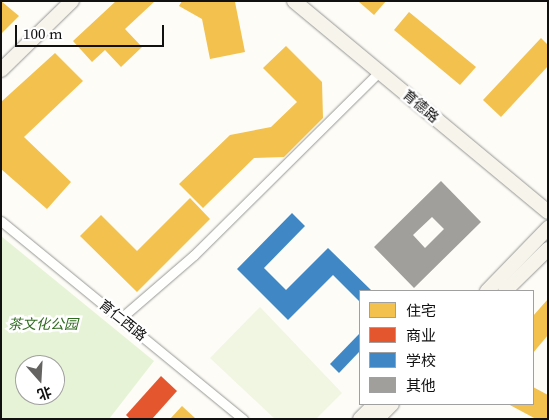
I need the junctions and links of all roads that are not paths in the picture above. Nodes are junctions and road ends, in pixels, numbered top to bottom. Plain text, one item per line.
1 (72, 1) edge
2 (294, 1) edge
3 (1, 70) edge
4 (380, 72) junction
5 (548, 212) edge
6 (1, 221) edge
7 (548, 228) edge
8 (548, 249) edge
9 (488, 290) edge
10 (506, 290) edge
11 (121, 318) junction
12 (374, 405) edge
13 (391, 405) edge
14 (243, 419) edge
15 (360, 419) edge
16 (377, 419) edge

1 - 3 street
2 - 4 street, 育德路
4 - 5 street, 育德路
4 - 11 street
6 - 11 street, 育仁西路
7 - 9 street
8 - 10 street
11 - 14 street, 育仁西路
12 - 15 street
13 - 16 street

